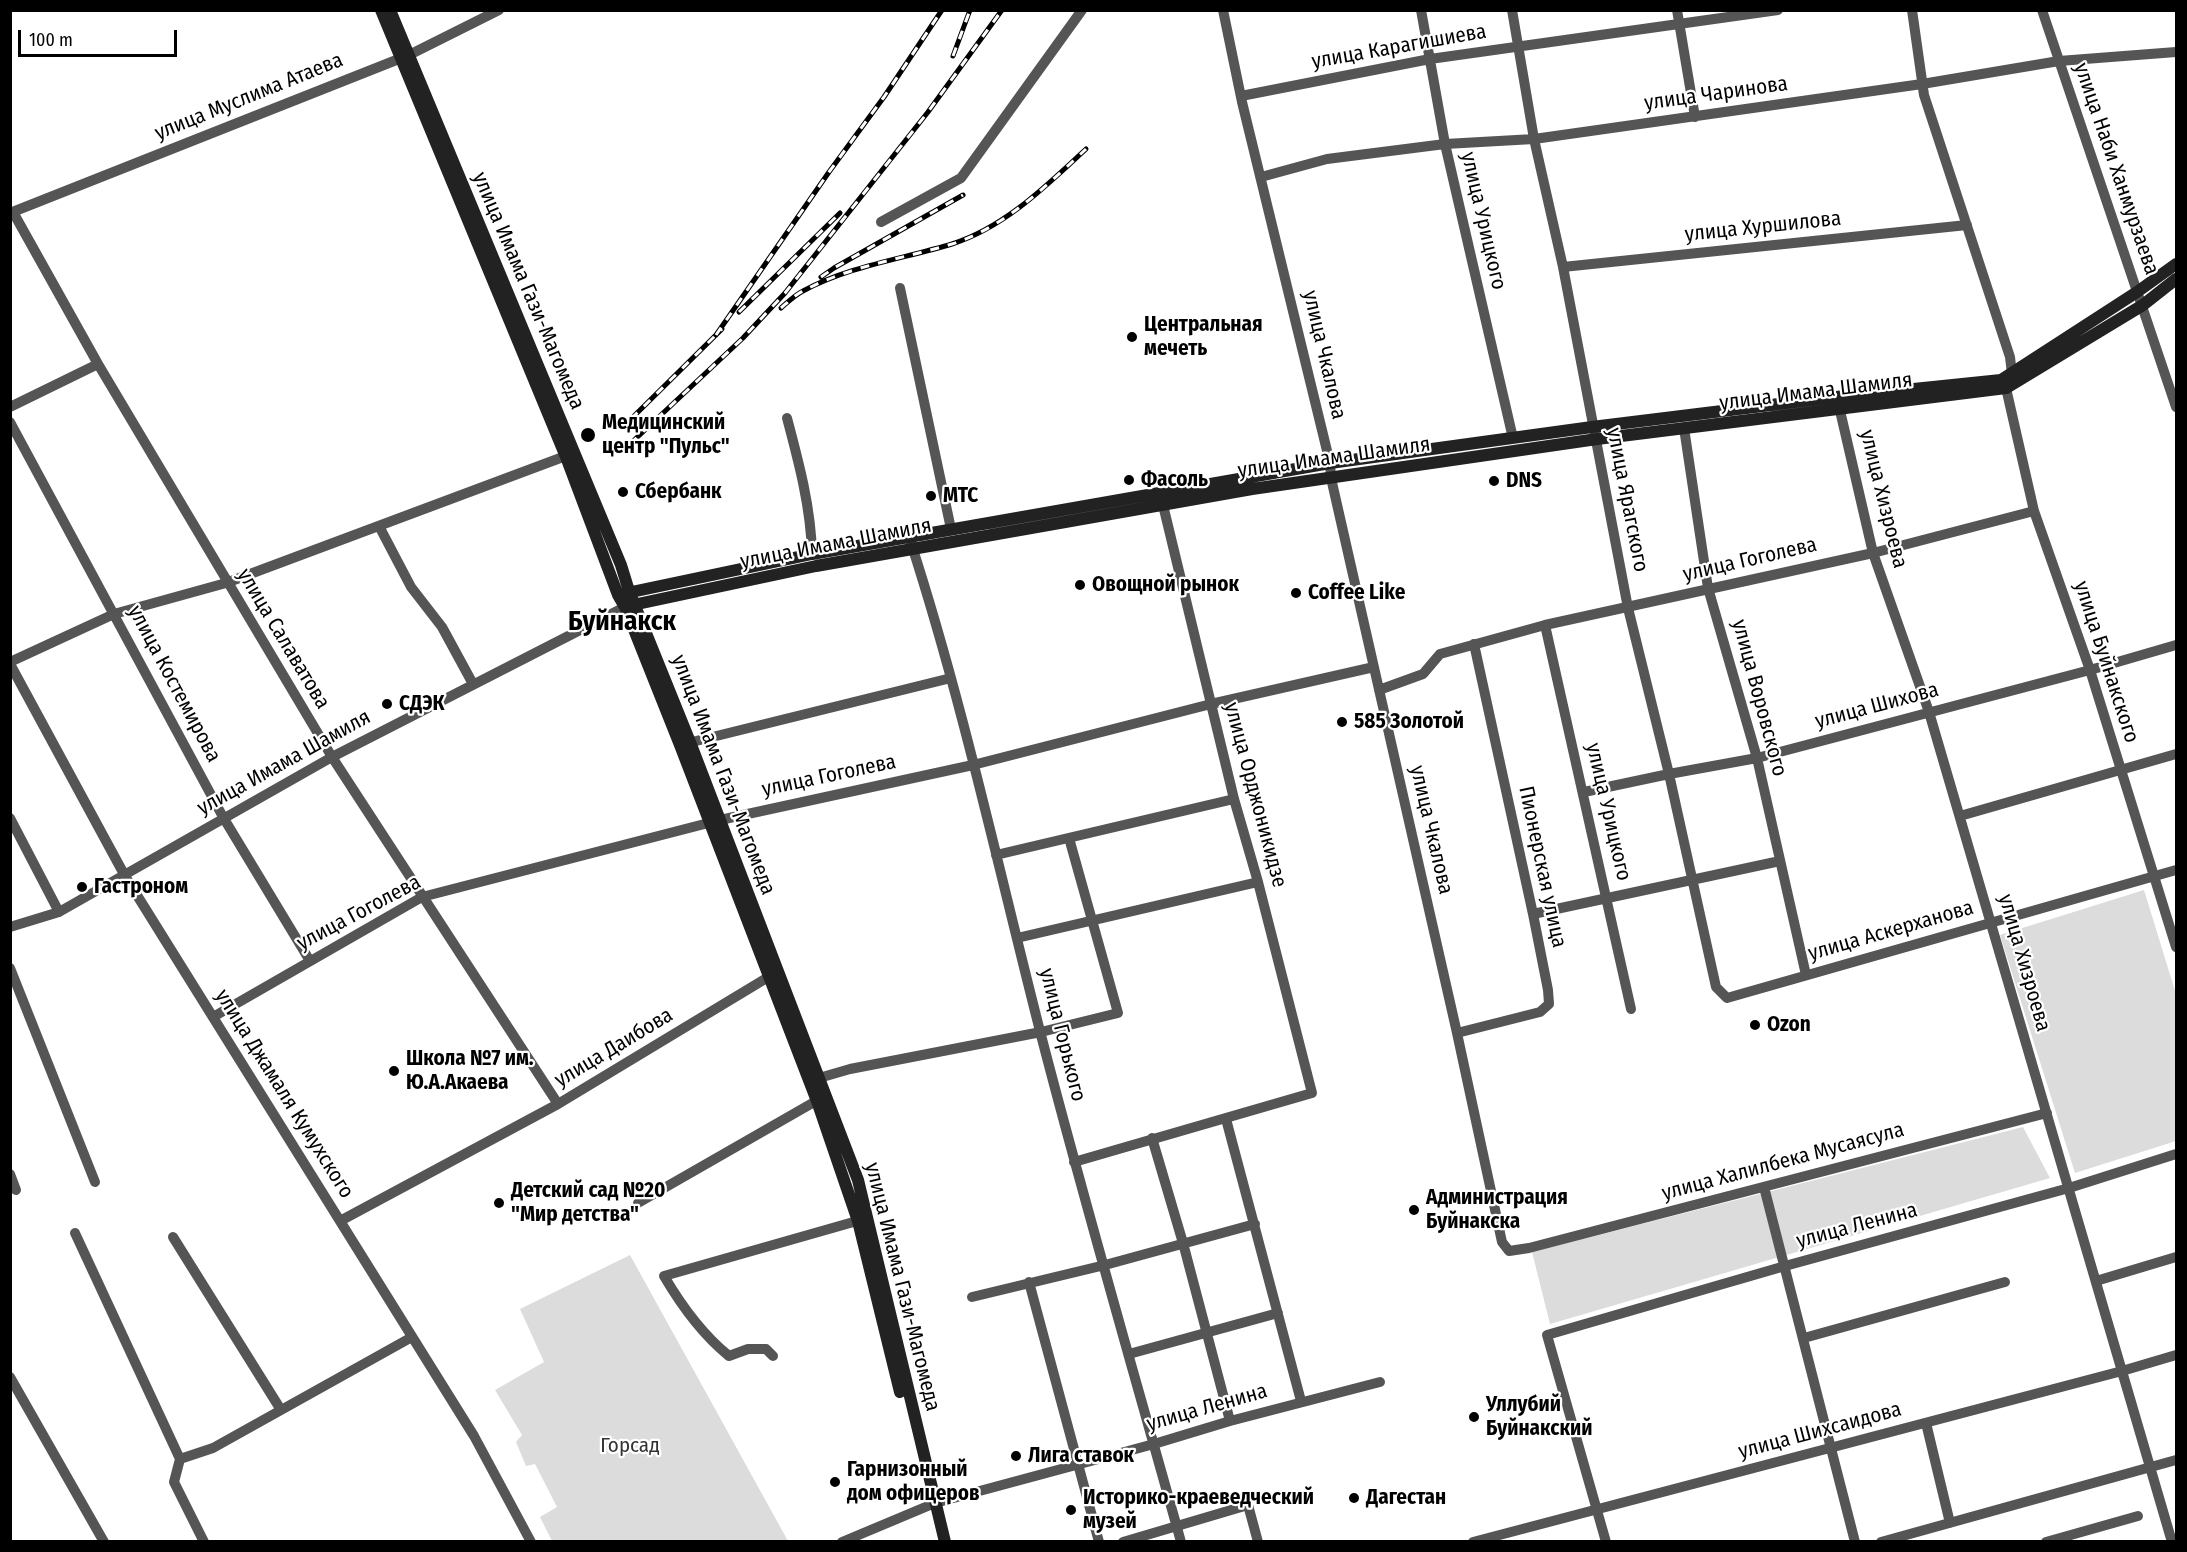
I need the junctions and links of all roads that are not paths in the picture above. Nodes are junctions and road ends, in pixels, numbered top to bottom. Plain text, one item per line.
1 (381, 10) edge
2 (390, 10) edge
3 (499, 10) edge
4 (1082, 10) edge
5 (1223, 10) edge
6 (1421, 10) edge
7 (1512, 10) edge
8 (1677, 10) edge
9 (1778, 10) edge
10 (1912, 10) edge
11 (2042, 10) edge
12 (1680, 25) junction
13 (1518, 47) junction
14 (2176, 52) edge
15 (404, 57) junction
16 (1430, 59) junction
17 (2059, 61) junction
18 (1922, 84) junction
19 (1241, 96) junction
20 (1695, 117) junction
21 (1534, 139) junction
22 (1445, 144) junction
23 (1261, 177) junction
24 (12, 213) edge
25 (881, 222) dead end
26 (1967, 225) junction
27 (2176, 264) edge
28 (1563, 267) junction
29 (2176, 279) edge
30 (900, 288) dead end
31 (2137, 292) junction
32 (2144, 305) junction
33 (98, 364) junction
34 (2012, 374) junction
35 (2006, 388) junction
36 (1838, 403) junction
37 (10, 407) edge
38 (2176, 407) edge
39 (787, 418) dead end
40 (10, 422) edge
41 (1684, 428) junction
42 (1594, 433) junction
43 (1515, 437) junction
44 (570, 455) junction
45 (1330, 463) junction
46 (1331, 477) junction
47 (1163, 505) junction
48 (2034, 511) junction
49 (379, 526) junction
50 (951, 530) junction
51 (911, 543) junction
52 (1873, 553) junction
53 (812, 554) junction
54 (226, 583) junction
55 (1708, 588) junction
56 (624, 593) junction
57 (630, 606) junction
58 (1628, 608) junction
59 (114, 614) junction
60 (1545, 625) junction
61 (1474, 644) junction
62 (2176, 645) edge
63 (10, 663) edge
64 (1374, 668) junction
65 (2090, 670) junction
66 (951, 678) junction
67 (472, 684) junction
68 (1379, 690) junction
69 (1211, 704) junction
70 (1929, 712) junction
71 (685, 743) junction
72 (2176, 754) edge
73 (332, 757) junction
74 (1756, 758) junction
75 (973, 765) junction
76 (2121, 769) junction
77 (1669, 774) junction
78 (1584, 792) junction
79 (1234, 799) junction
80 (1960, 816) junction
81 (223, 817) junction
82 (10, 818) edge
83 (715, 821) junction
84 (1070, 838) junction
85 (996, 855) junction
86 (1780, 861) junction
87 (2176, 870) edge
88 (125, 876) junction
89 (2154, 876) junction
90 (1692, 879) junction
91 (1258, 882) junction
92 (422, 897) junction
93 (1608, 897) junction
94 (60, 912) junction
95 (1533, 914) junction
96 (1092, 922) junction
97 (1992, 923) junction
98 (10, 927) edge
99 (1017, 938) junction
100 (2176, 947) edge
101 (310, 961) junction
102 (10, 968) edge
103 (773, 974) junction
104 (1806, 975) junction
105 (1721, 993) joint
106 (1631, 1009) dead end
107 (213, 1017) junction
108 (1041, 1032) junction
109 (1457, 1033) junction
110 (819, 1078) junction
111 (821, 1098) junction
112 (558, 1104) junction
113 (2047, 1113) junction
114 (1226, 1119) junction
115 (1152, 1138) junction
116 (2176, 1154) edge
117 (1074, 1162) junction
118 (10, 1174) edge
119 (95, 1182) dead end
120 (1764, 1187) junction
121 (2069, 1188) junction
122 (16, 1190) dead end
123 (638, 1203) dead end
124 (863, 1220) junction
125 (340, 1221) junction
126 (1255, 1224) junction
127 (75, 1233) dead end
128 (173, 1237) dead end
129 (1184, 1243) junction
130 (1529, 1248) joint
131 (2176, 1257) edge
132 (1105, 1265) junction
133 (1785, 1266) junction
134 (2096, 1281) junction
135 (1029, 1282) junction
136 (2006, 1282) dead end
137 (972, 1297) dead end
138 (1278, 1313) junction
139 (1207, 1333) junction
140 (412, 1337) junction
141 (1804, 1338) junction
142 (1129, 1354) junction
143 (2176, 1355) edge
144 (773, 1356) dead end
145 (2122, 1371) junction
146 (10, 1377) edge
147 (1380, 1382) dead end
148 (1301, 1401) junction
149 (281, 1410) junction
150 (1230, 1421) junction
151 (1926, 1423) junction
152 (1154, 1444) junction
153 (1831, 1448) junction
154 (180, 1459) junction
155 (2176, 1461) edge
156 (1078, 1464) junction
157 (2150, 1468) junction
158 (932, 1504) junction
159 (1596, 1510) junction
160 (2138, 1516) dead end
161 (1950, 1523) junction
162 (1176, 1526) junction
163 (1918, 1537) edge
164 (202, 1539) edge
165 (104, 1542) edge
166 (531, 1542) edge
167 (842, 1542) edge
168 (937, 1542) edge
169 (945, 1542) edge
170 (1099, 1542) edge
171 (1124, 1542) edge
172 (1180, 1542) edge
173 (1258, 1542) edge
174 (1473, 1542) edge
175 (1606, 1542) edge
176 (1855, 1542) edge
177 (1881, 1542) edge
178 (2046, 1542) edge
179 (2172, 1542) edge

1 - 15 main road
2 - 15 main road, улица Имама Гази-Магомеда
3 - 15 street, улица Муслима Атаева
4 - 25 street
5 - 19 street, улица Чкалова
6 - 16 street, улица Урицкого
7 - 13 street, улица Ярагского
8 - 12 street
9 - 12 street, улица Карагишиева
10 - 18 street
11 - 17 street, улица Наби Ханмурзаева
12 - 13 street, улица Карагишиева
12 - 20 street
13 - 16 street, улица Карагишиева
13 - 21 street, улица Ярагского
14 - 17 street, улица Чаринова
15 - 24 street, улица Муслима Атаева
15 - 44 main road, улица Имама Гази-Магомеда
16 - 19 street, улица Карагишиева
16 - 22 street, улица Урицкого
17 - 18 street, улица Чаринова
17 - 31 street, улица Наби Ханмурзаева
18 - 20 street, улица Чаринова
18 - 26 street
19 - 23 street, улица Чкалова
20 - 21 street, улица Чаринова
21 - 22 street, улица Чаринова
21 - 28 street, улица Ярагского
22 - 23 street, улица Чаринова
22 - 43 street, улица Урицкого
23 - 45 street, улица Чкалова
24 - 33 street, улица Салаватова
26 - 28 street, улица Хуршилова
26 - 34 street
27 - 31 main road, улица Имама Шамиля
28 - 42 street, улица Ярагского
29 - 32 main road, улица Имама Шамиля
30 - 50 street
31 - 32 street, улица Наби Ханмурзаева
31 - 34 main road, улица Имама Шамиля
32 - 35 main road, улица Имама Шамиля
32 - 38 street, улица Наби Ханмурзаева
33 - 37 street
33 - 54 street, улица Салаватова
34 - 36 main road, улица Имама Шамиля
35 - 36 main road, улица Имама Шамиля
35 - 48 street, улица Буйнакского
36 - 41 main road, улица Имама Шамиля
36 - 42 main road, улица Имама Шамиля
36 - 52 street, улица Хизроева
39 - 53 street
40 - 59 street, улица Костемирова
41 - 42 main road, улица Имама Шамиля
41 - 55 street, улица Воровского
42 - 43 main road, улица Имама Шамиля
42 - 46 main road, улица Имама Шамиля
42 - 58 street, улица Ярагского
43 - 45 main road, улица Имама Шамиля
44 - 49 street
44 - 56 main road, улица Имама Гази-Магомеда
45 - 46 street, улица Чкалова
45 - 50 main road, улица Имама Шамиля
46 - 47 main road, улица Имама Шамиля
46 - 64 street, улица Чкалова
47 - 51 main road, улица Имама Шамиля
47 - 69 street, улица Орджоникидзе
48 - 52 street, улица Гоголева
48 - 65 street, улица Буйнакского
49 - 54 street
49 - 67 street
50 - 51 main road, улица Имама Шамиля
51 - 53 main road, улица Имама Шамиля
51 - 57 main road, улица Имама Шамиля
51 - 66 street, улица Горького
52 - 55 street, улица Гоголева
52 - 70 street, улица Хизроева
53 - 56 main road, улица Имама Шамиля
54 - 59 street
54 - 73 street, улица Салаватова
55 - 58 street, улица Гоголева
55 - 74 street, улица Воровского
56 - 57 main road, улица Имама Гази-Магомеда
57 - 67 street, улица Имама Шамиля
57 - 71 main road, улица Имама Гази-Магомеда
58 - 60 street, улица Гоголева
58 - 77 street, улица Ярагского
59 - 63 street
59 - 81 street, улица Костемирова
60 - 61 street, улица Гоголева
60 - 78 street, улица Урицкого
61 - 68 street, улица Гоголева
61 - 95 street, Пионерская улица
62 - 65 street, улица Шихова
63 - 88 street, улица Джамаля Кумухского
64 - 68 street, улица Чкалова
64 - 69 street, улица Гоголева
65 - 70 street, улица Шихова
65 - 76 street, улица Буйнакского
66 - 71 street
66 - 75 street, улица Горького
67 - 73 street, улица Имама Шамиля
68 - 109 street, улица Чкалова
69 - 75 street, улица Гоголева
69 - 79 street, улица Орджоникидзе
70 - 74 street, улица Шихова
70 - 80 street, улица Хизроева
71 - 83 main road, улица Имама Гази-Магомеда
72 - 76 street
73 - 81 street, улица Имама Шамиля
73 - 92 street, улица Салаватова
74 - 77 street, улица Шихова
74 - 86 street, улица Воровского
75 - 83 street, улица Гоголева
75 - 85 street, улица Горького
76 - 80 street
76 - 89 street, улица Буйнакского
77 - 78 street, улица Шихова
77 - 90 street, улица Ярагского
78 - 93 street, улица Урицкого
79 - 84 street
79 - 91 street, улица Орджоникидзе
80 - 97 street, улица Хизроева
81 - 88 street, улица Имама Шамиля
81 - 101 street, улица Костемирова
82 - 94 street
83 - 92 street, улица Гоголева
83 - 103 main road, улица Имама Гази-Магомеда
84 - 85 street
84 - 96 street
85 - 99 street, улица Горького
86 - 90 street
86 - 104 street, улица Воровского
87 - 89 street, улица Аскерханова
88 - 94 street, улица Имама Шамиля
88 - 107 street, улица Джамаля Кумухского
89 - 97 street, улица Аскерханова
89 - 100 street, улица Буйнакского
90 - 93 street
90 - 105 street, улица Ярагского
91 - 96 street
91 - 114 street, улица Орджоникидзе
92 - 101 street, улица Гоголева
92 - 112 street, улица Салаватова
93 - 95 street
93 - 106 street, улица Урицкого
94 - 98 street, улица Имама Шамиля
95 - 109 street, Пионерская улица
96 - 99 street
96 - 108 street
97 - 104 street, улица Аскерханова
97 - 113 street, улица Хизроева
99 - 108 street, улица Горького
101 - 107 street, улица Гоголева
102 - 119 street
103 - 110 main road
103 - 111 main road
103 - 112 street, улица Даибова
104 - 105 street, улица Аскерханова
107 - 125 street, улица Джамаля Кумухского
108 - 110 street
108 - 117 street, улица Горького
109 - 130 street, улица Чкалова
110 - 111 main road
111 - 123 street
111 - 124 main road
112 - 125 street, улица Даибова
113 - 120 street, улица Халилбека Мусаясула
113 - 121 street, улица Хизроева
114 - 115 street
114 - 126 street
115 - 117 street
115 - 129 street
116 - 121 street, улица Ленина
117 - 132 street, улица Горького
118 - 122 street
120 - 130 street, улица Халилбека Мусаясула
120 - 133 street
121 - 133 street, улица Ленина
121 - 134 street, улица Хизроева
124 - 144 street
124 - 158 main road
125 - 140 street, улица Джамаля Кумухского
126 - 129 street
126 - 138 street
127 - 154 street
128 - 149 street
129 - 132 street
129 - 139 street
131 - 134 street
132 - 135 street
132 - 142 street, улица Горького
133 - 141 street
133 - 159 street, улица Ленина
134 - 145 street, улица Хизроева
135 - 137 street
135 - 156 street
136 - 141 street
138 - 139 street
138 - 148 street
139 - 142 street
139 - 150 street
140 - 149 street
140 - 166 street, улица Джамаля Кумухского
141 - 153 street
142 - 152 street, улица Горького
143 - 145 street, улица Шихсаидова
145 - 151 street, улица Шихсаидова
145 - 157 street, улица Хизроева
146 - 165 street
147 - 148 street, улица Ленина
148 - 150 street, улица Ленина
149 - 154 street
150 - 152 street, улица Ленина
151 - 153 street, улица Шихсаидова
151 - 161 street
152 - 156 street, улица Ленина
152 - 162 street, улица Горького
153 - 159 street, улица Шихсаидова
153 - 176 street
154 - 164 street
155 - 157 street
156 - 158 street, улица Ленина
156 - 170 street
157 - 161 street
157 - 179 street, улица Хизроева
158 - 167 street, улица Ленина
158 - 168 main road
158 - 169 main road
159 - 174 street, улица Шихсаидова
159 - 175 street
160 - 178 street
161 - 163 street
162 - 171 street
162 - 172 street, улица Горького
162 - 173 street
163 - 177 street

